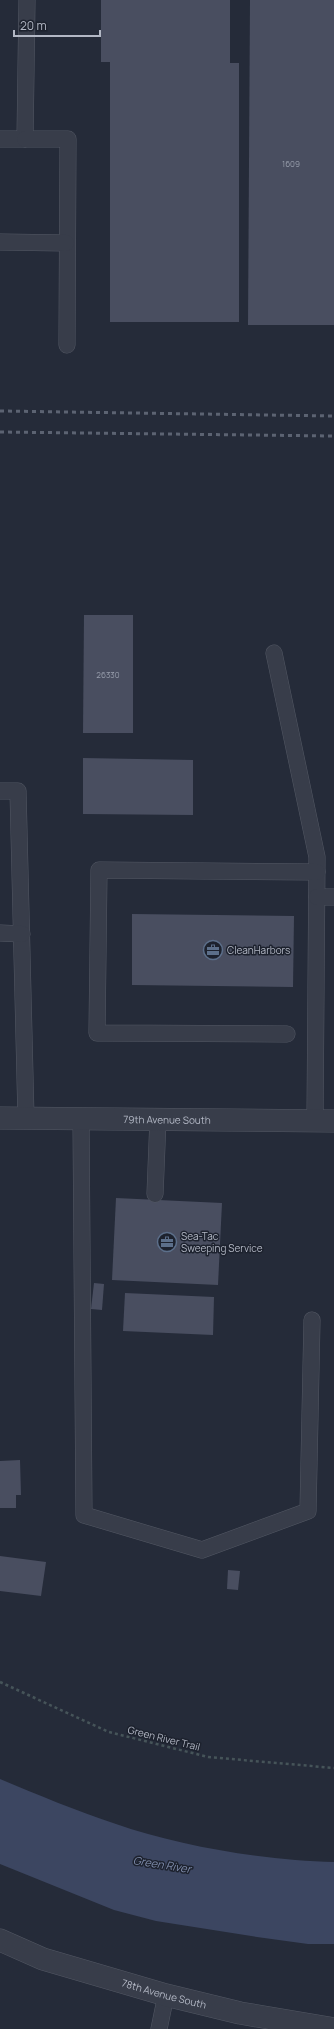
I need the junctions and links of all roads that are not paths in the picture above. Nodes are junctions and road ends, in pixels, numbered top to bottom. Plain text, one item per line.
1 (27, 0) edge
2 (0, 139) edge
3 (25, 139) junction
4 (0, 242) edge
5 (66, 243) junction
6 (67, 345) dead end
7 (274, 653) dead end
8 (0, 791) edge
9 (317, 872) junction
10 (317, 897) junction
11 (334, 897) edge
12 (0, 933) edge
13 (22, 934) junction
14 (287, 1034) dead end
15 (0, 1118) edge
16 (26, 1118) junction
17 (81, 1119) junction
18 (158, 1119) junction
19 (324, 1120) edge
20 (155, 1194) dead end
21 (312, 1320) dead end
22 (0, 1940) edge
23 (166, 1995) junction
24 (304, 2027) edge
25 (159, 2029) edge
26 (334, 2029) edge

1 - 3 lane
2 - 3 lane
3 - 5 lane
4 - 5 lane
5 - 6 lane
7 - 9 lane
8 - 13 lane
9 - 10 lane
9 - 14 lane
10 - 11 lane
10 - 19 lane
12 - 13 lane
13 - 16 lane
15 - 16 street, 79th Avenue South
16 - 17 street, 79th Avenue South
17 - 18 street, 79th Avenue South
17 - 21 lane
18 - 19 street, 79th Avenue South
18 - 20 lane
22 - 23 street, 78th Avenue South
23 - 24 street, 78th Avenue South
23 - 25 lane
24 - 26 street, 78th Avenue South

